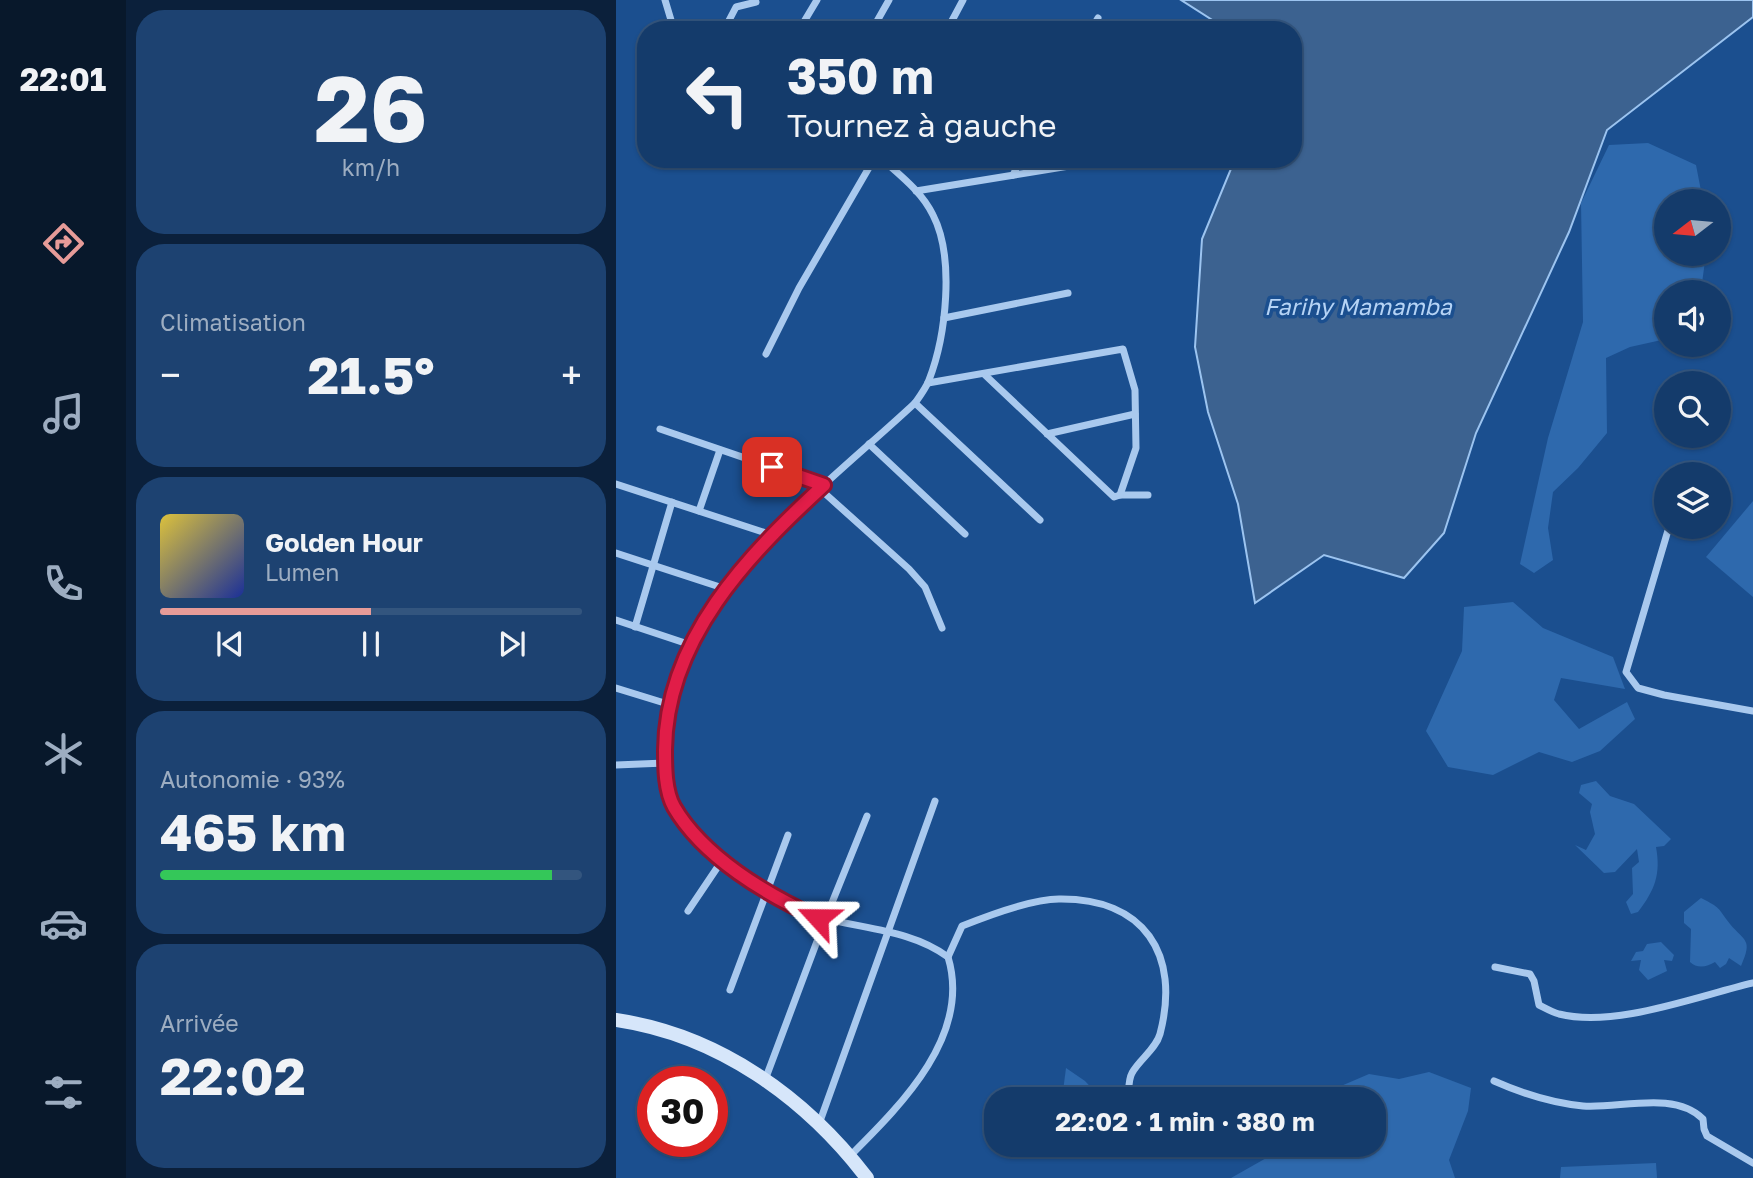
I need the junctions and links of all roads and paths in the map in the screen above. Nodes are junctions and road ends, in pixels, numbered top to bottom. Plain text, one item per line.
1 (665, 0) edge
2 (817, 0) edge
3 (889, 0) edge
4 (963, 0) edge
5 (756, 2) dead end
6 (1098, 18) dead end
7 (671, 21) edge
8 (729, 21) edge
9 (804, 21) edge
10 (877, 21) edge
11 (952, 21) edge
12 (1096, 21) edge
13 (869, 168) edge
14 (892, 168) edge
15 (1016, 168) edge
16 (1056, 168) edge
17 (1013, 175) junction
18 (916, 191) junction
19 (1068, 293) dead end
20 (944, 318) junction
21 (766, 354) dead end
22 (984, 374) junction
23 (928, 383) junction
24 (915, 403) junction
25 (1135, 414) junction
26 (660, 429) dead end
27 (1047, 434) junction
28 (869, 444) junction
29 (720, 450) junction
30 (616, 484) edge
31 (822, 487) junction
32 (1120, 495) junction
33 (1148, 495) dead end
34 (672, 502) junction
35 (699, 511) junction
36 (1040, 520) dead end
37 (965, 534) dead end
38 (772, 535) junction
39 (1665, 539) edge
40 (616, 553) edge
41 (653, 565) junction
42 (726, 589) junction
43 (616, 620) edge
44 (635, 627) junction
45 (942, 628) dead end
46 (691, 645) junction
47 (616, 688) edge
48 (671, 705) junction
49 (1753, 711) edge
50 (665, 763) junction
51 (616, 765) edge
52 (935, 801) dead end
53 (867, 816) dead end
54 (788, 835) dead end
55 (723, 859) junction
56 (766, 891) junction
57 (688, 911) dead end
58 (825, 920) junction
59 (889, 934) junction
60 (948, 957) junction
61 (1495, 967) dead end
62 (1753, 983) edge
63 (730, 990) dead end
64 (616, 1020) edge
65 (765, 1080) junction
66 (1494, 1081) dead end
67 (1129, 1087) edge
68 (819, 1124) junction
69 (850, 1156) junction
70 (1753, 1163) edge
71 (867, 1178) edge

1 - 7 street
2 - 9 street
3 - 10 street
4 - 11 street
5 - 8 street
6 - 12 street
13 - 21 street
14 - 18 street
15 - 17 street
16 - 17 street
17 - 18 street
18 - 20 street
19 - 20 street
20 - 23 street
22 - 23 street
22 - 25 street
22 - 27 street
23 - 24 street
24 - 28 street
24 - 36 street
25 - 27 street
25 - 32 street
26 - 29 street
27 - 32 street
28 - 31 street
28 - 37 street
29 - 31 street
29 - 35 street
30 - 34 street
31 - 38 street
31 - 45 street
32 - 33 street
34 - 35 street
34 - 41 street
35 - 38 street
38 - 42 street
39 - 49 street
40 - 41 street
41 - 42 street
41 - 44 street
42 - 46 street
43 - 44 street
44 - 46 street
46 - 48 street
47 - 48 street
48 - 50 street
50 - 51 street
50 - 55 street
52 - 59 street
53 - 58 street
54 - 56 street
55 - 56 street
55 - 57 street
56 - 58 street
56 - 63 street
58 - 59 street
58 - 65 street
59 - 60 street
59 - 68 street
60 - 67 street
60 - 69 street
61 - 62 street
64 - 65 main road
65 - 68 main road
66 - 70 street
68 - 69 main road
69 - 71 main road

